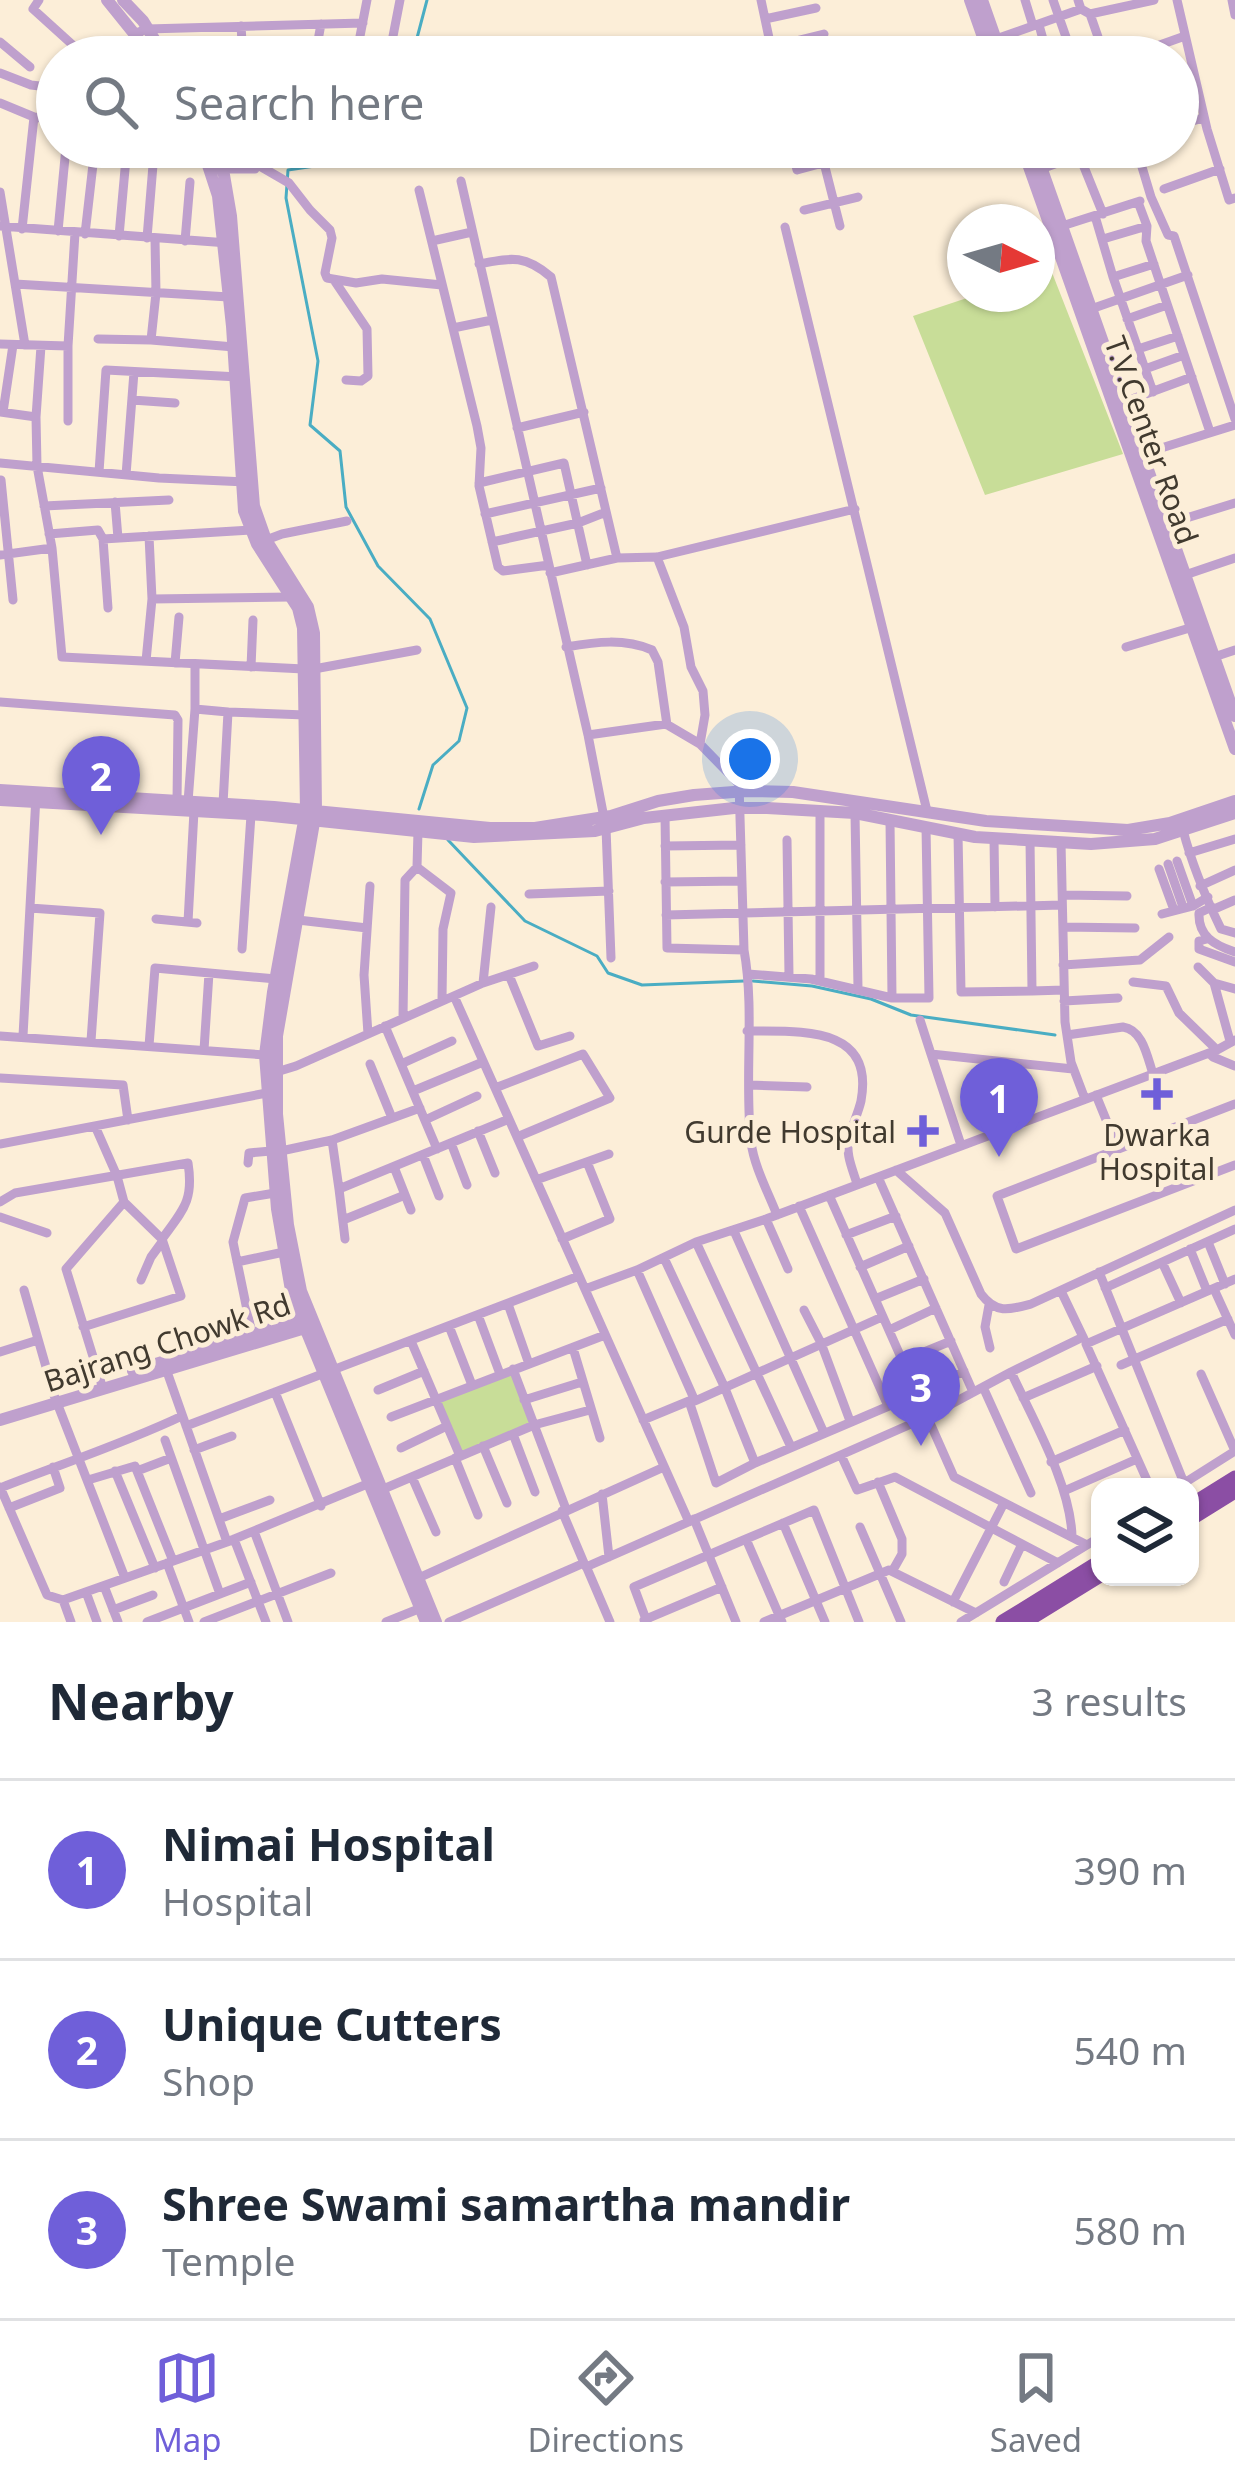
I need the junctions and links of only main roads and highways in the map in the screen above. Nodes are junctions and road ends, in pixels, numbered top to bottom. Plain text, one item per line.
1 (1235, 1478) edge
2 (1235, 1491) edge
3 (1199, 1500) edge
4 (1199, 1513) edge
5 (1091, 1568) edge
6 (1091, 1581) edge
7 (1003, 1622) edge
8 (1024, 1622) edge

1 - 3 highway
2 - 4 highway
5 - 7 highway
6 - 8 highway

